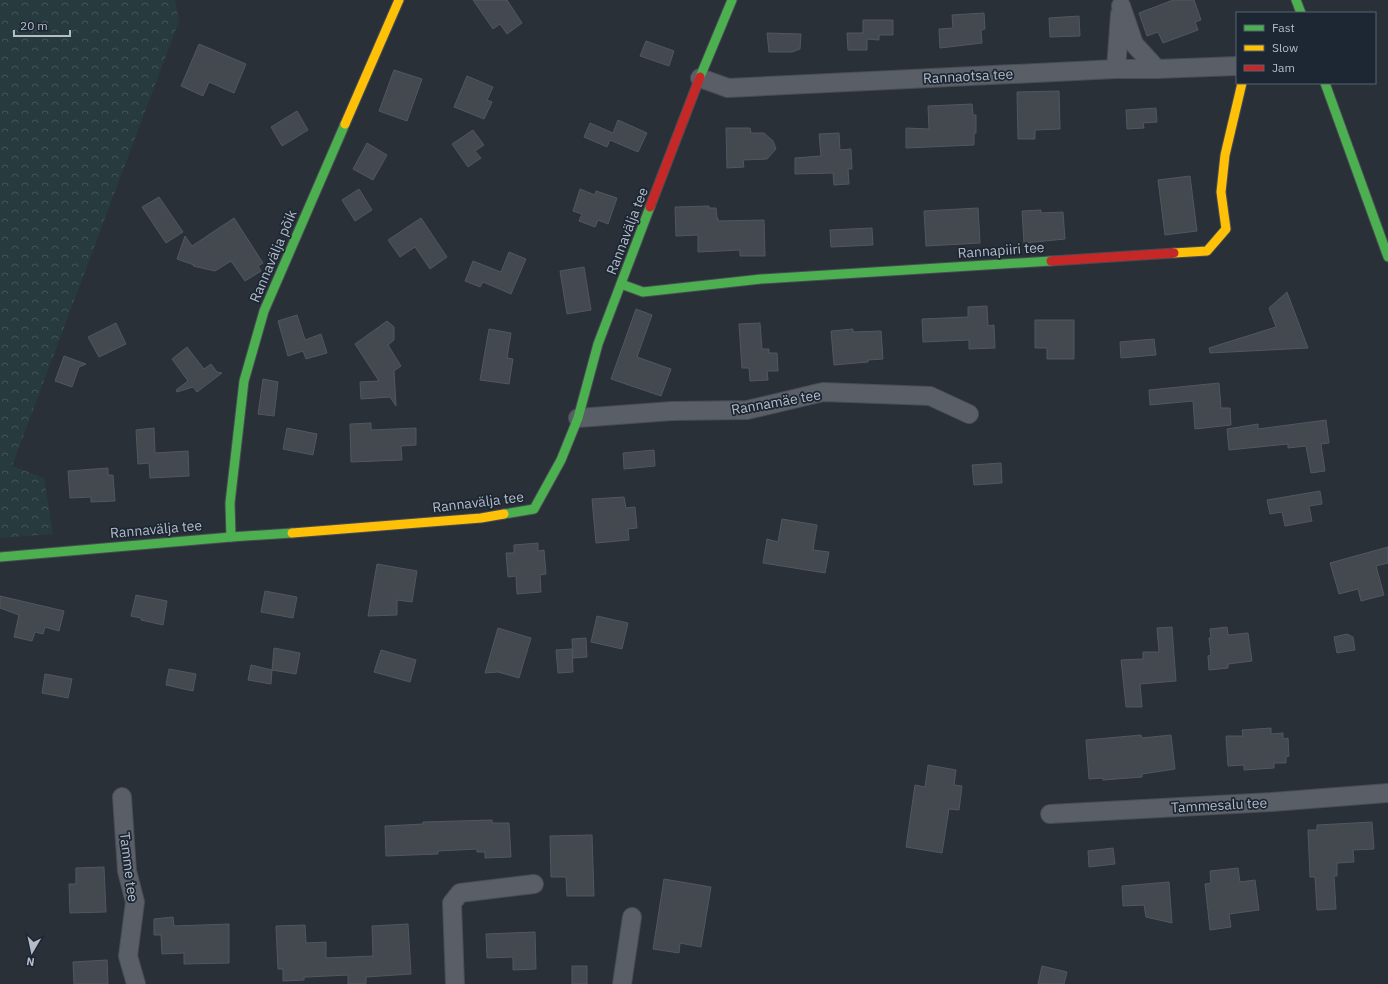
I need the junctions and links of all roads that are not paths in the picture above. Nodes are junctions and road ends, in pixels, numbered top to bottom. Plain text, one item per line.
1 (399, 0) edge
2 (732, 0) edge
3 (1296, 0) edge
4 (1120, 3) edge
5 (1301, 12) edge
6 (1236, 66) edge
7 (1116, 69) junction
8 (1157, 69) junction
9 (700, 78) junction
10 (1242, 84) edge
11 (1325, 84) edge
12 (1388, 257) edge
13 (621, 284) junction
14 (969, 414) dead end
15 (578, 418) junction
16 (231, 537) junction
17 (0, 557) edge
18 (1388, 794) edge
19 (122, 797) dead end
20 (1050, 814) dead end
21 (534, 884) dead end
22 (632, 917) dead end
23 (136, 984) edge
24 (455, 984) edge
25 (622, 984) edge

1 - 16 street, Rannavälja põik
2 - 9 street, Rannavälja tee
3 - 5 street
4 - 7 street
4 - 8 street
6 - 8 street, Rannaotsa tee
7 - 8 street, Rannaotsa tee
7 - 9 street, Rannaotsa tee
9 - 13 street, Rannavälja tee
10 - 13 street, Rannapiiri tee
11 - 12 street
13 - 15 street, Rannavälja tee
14 - 15 street, Rannamäe tee
15 - 16 street, Rannavälja tee
16 - 17 street, Rannavälja tee
18 - 20 street, Tammesalu tee
19 - 23 street, Tamme tee
21 - 24 street
22 - 25 street

